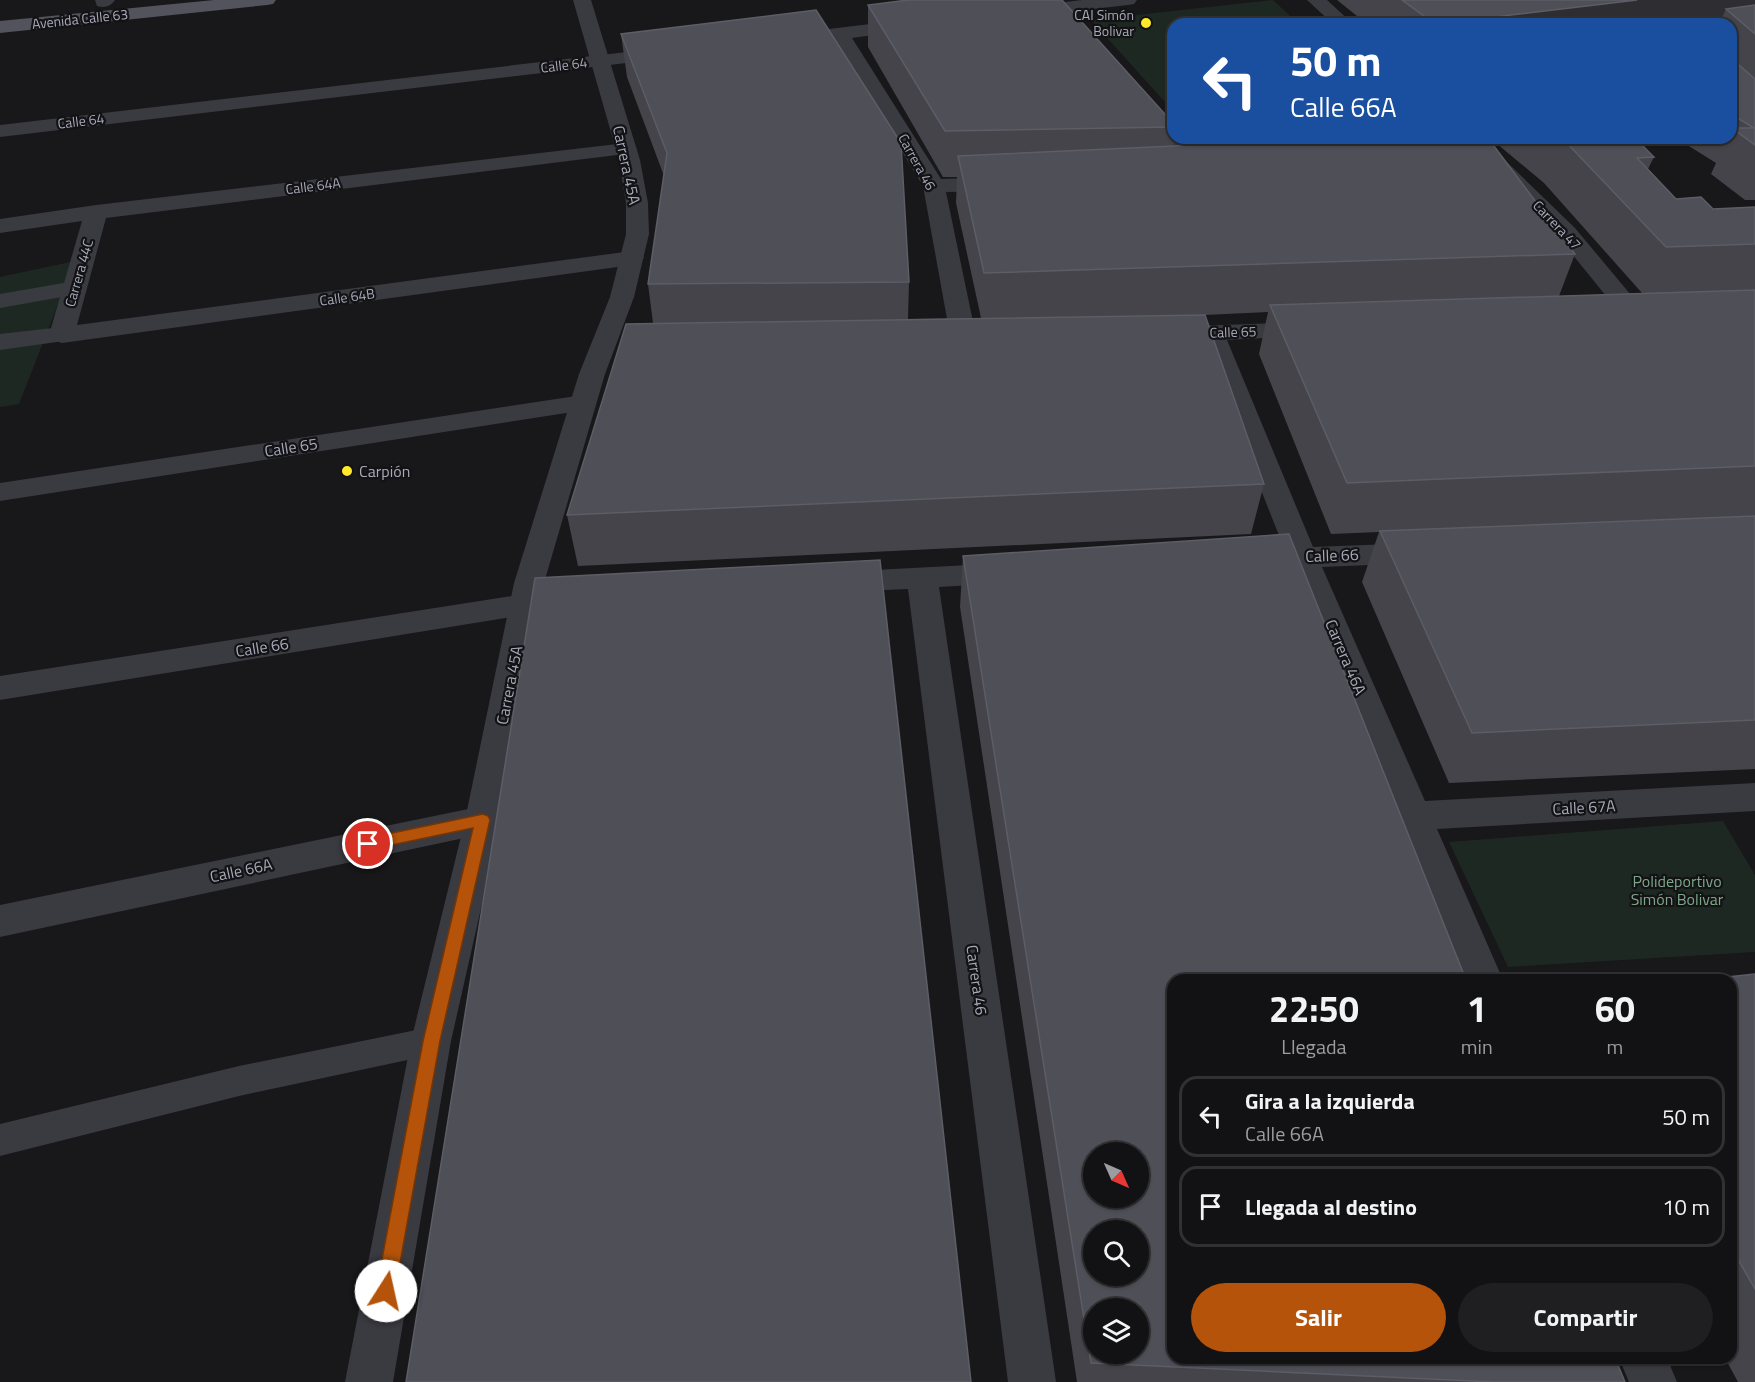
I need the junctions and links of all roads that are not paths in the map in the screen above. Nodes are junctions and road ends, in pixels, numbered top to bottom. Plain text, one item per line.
1 (126, 0) edge
2 (267, 0) edge
3 (582, 0) edge
4 (1128, 0) edge
5 (1316, 0) edge
6 (104, 1) edge
7 (1057, 8) junction
8 (0, 12) edge
9 (1012, 14) edge
10 (1337, 18) edge
11 (932, 23) edge
12 (0, 27) edge
13 (1075, 28) edge
14 (840, 34) junction
15 (771, 42) edge
16 (691, 51) edge
17 (600, 61) junction
18 (1161, 120) edge
19 (1167, 128) edge
20 (0, 130) edge
21 (1177, 144) edge
22 (1476, 144) edge
23 (626, 149) junction
24 (1497, 164) junction
25 (1474, 165) edge
26 (1218, 176) edge
27 (1194, 177) junction
28 (1171, 178) edge
29 (1017, 183) edge
30 (934, 186) junction
31 (96, 212) junction
32 (0, 226) edge
33 (632, 258) junction
34 (75, 288) junction
35 (0, 301) edge
36 (1602, 319) edge
37 (1329, 329) edge
38 (1211, 333) junction
39 (62, 335) junction
40 (1140, 335) edge
41 (964, 341) edge
42 (0, 342) edge
43 (583, 403) junction
44 (0, 492) edge
45 (1445, 552) edge
46 (1302, 556) junction
47 (1231, 560) edge
48 (1029, 572) edge
49 (922, 578) junction
50 (806, 584) edge
51 (536, 606) junction
52 (0, 688) edge
53 (1755, 797) edge
54 (1414, 816) junction
55 (483, 820) junction
56 (0, 921) edge
57 (1481, 974) edge
58 (431, 1041) junction
59 (0, 1140) edge
60 (1646, 1364) edge
61 (369, 1382) edge
62 (1032, 1382) edge
63 (1653, 1382) edge

1 - 6 main road, Avenida Calle 63
2 - 12 main road, Avenida Calle 63
3 - 17 street, Carrera 45A
4 - 7 street
5 - 10 street
6 - 8 main road, Avenida Calle 63
7 - 9 street
7 - 13 street
11 - 14 street
14 - 15 street
14 - 30 street, Carrera 46
16 - 17 street, Calle 64
17 - 20 street, Calle 64
17 - 23 street, Carrera 45A
18 - 19 street
21 - 27 street
22 - 24 street, Carrera 47
23 - 31 street, Calle 64A
23 - 33 street, Carrera 45A
24 - 25 street
24 - 36 street, Carrera 47
26 - 27 street
27 - 28 street
29 - 30 street
30 - 41 street, Carrera 46
31 - 32 street, Calle 64A
31 - 34 street, Carrera 44C
33 - 39 street, Calle 64B
33 - 43 street, Carrera 45A
34 - 35 street
34 - 39 street, Carrera 44C
37 - 38 street, Calle 65
38 - 40 street, Calle 65
38 - 46 street, Carrera 46A
39 - 42 street
43 - 44 street, Calle 65
43 - 51 street, Carrera 45A
45 - 46 street, Calle 66
46 - 47 street, Calle 66
46 - 54 street, Carrera 46A
48 - 49 street
49 - 50 street
49 - 62 street, Carrera 46
51 - 52 street, Calle 66
51 - 55 street, Carrera 45A
53 - 54 street, Calle 67A
54 - 57 street, Carrera 46A
55 - 56 street, Calle 66A
55 - 58 street, Carrera 45A
58 - 59 lane
58 - 61 street, Carrera 45A
60 - 63 street

